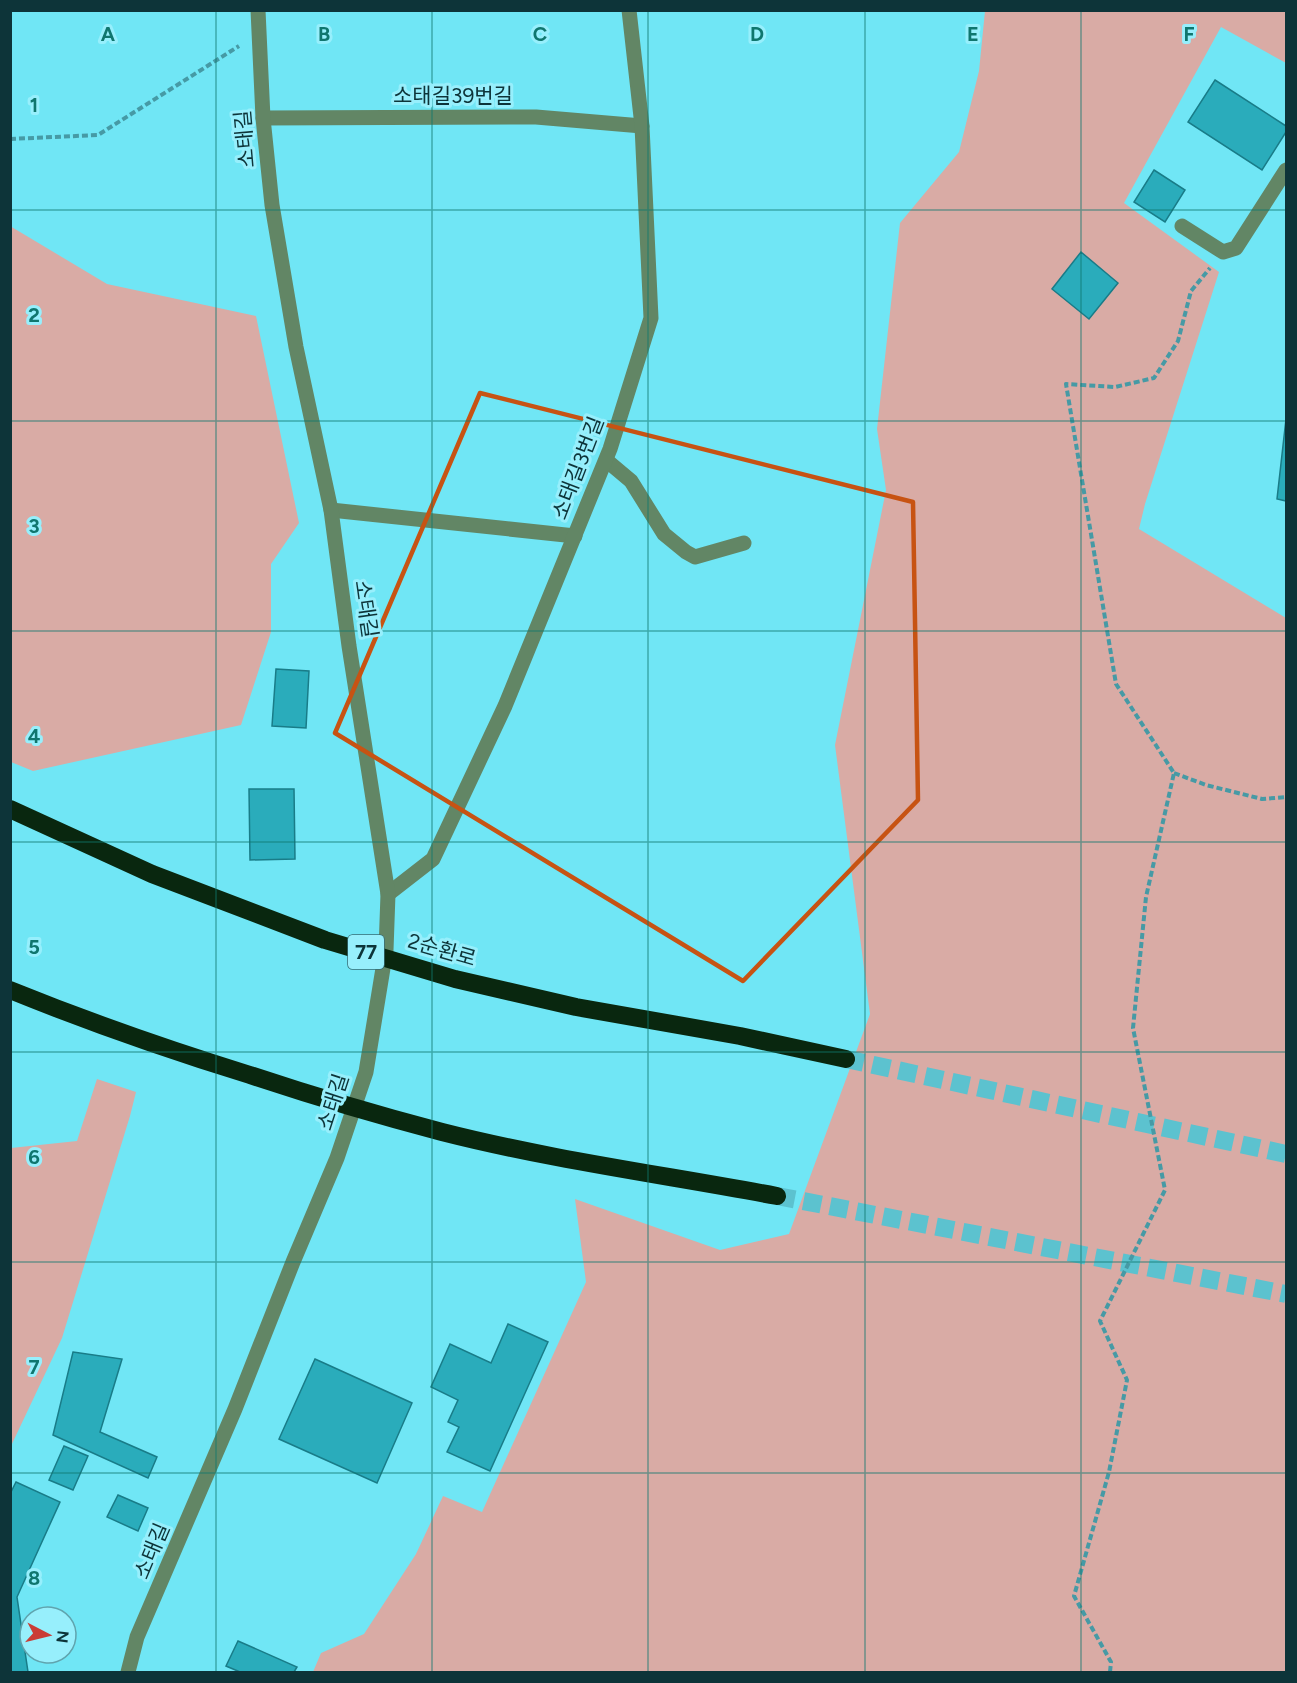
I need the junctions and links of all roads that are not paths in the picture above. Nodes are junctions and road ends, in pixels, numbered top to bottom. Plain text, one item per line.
1 (258, 10) edge
2 (629, 10) edge
3 (263, 118) junction
4 (642, 126) junction
5 (1287, 170) edge
6 (1182, 226) dead end
7 (606, 460) junction
8 (332, 510) junction
9 (575, 536) junction
10 (744, 543) dead end
11 (10, 809) edge
12 (388, 894) junction
13 (10, 990) edge
14 (846, 1059) tunnel mouth
15 (777, 1196) tunnel mouth
16 (128, 1672) edge

1 - 3 street, 소태길
2 - 4 street, 소태길3번길
3 - 4 street, 소태길39번길
3 - 8 street, 소태길
4 - 7 street, 소태길3번길
5 - 6 street
7 - 9 street, 소태길3번길
7 - 10 street
8 - 9 street
8 - 12 street, 소태길
9 - 12 street, 소태길3번길
11 - 14 highway, 2순환로 / 77
12 - 16 street, 소태길
13 - 15 highway

